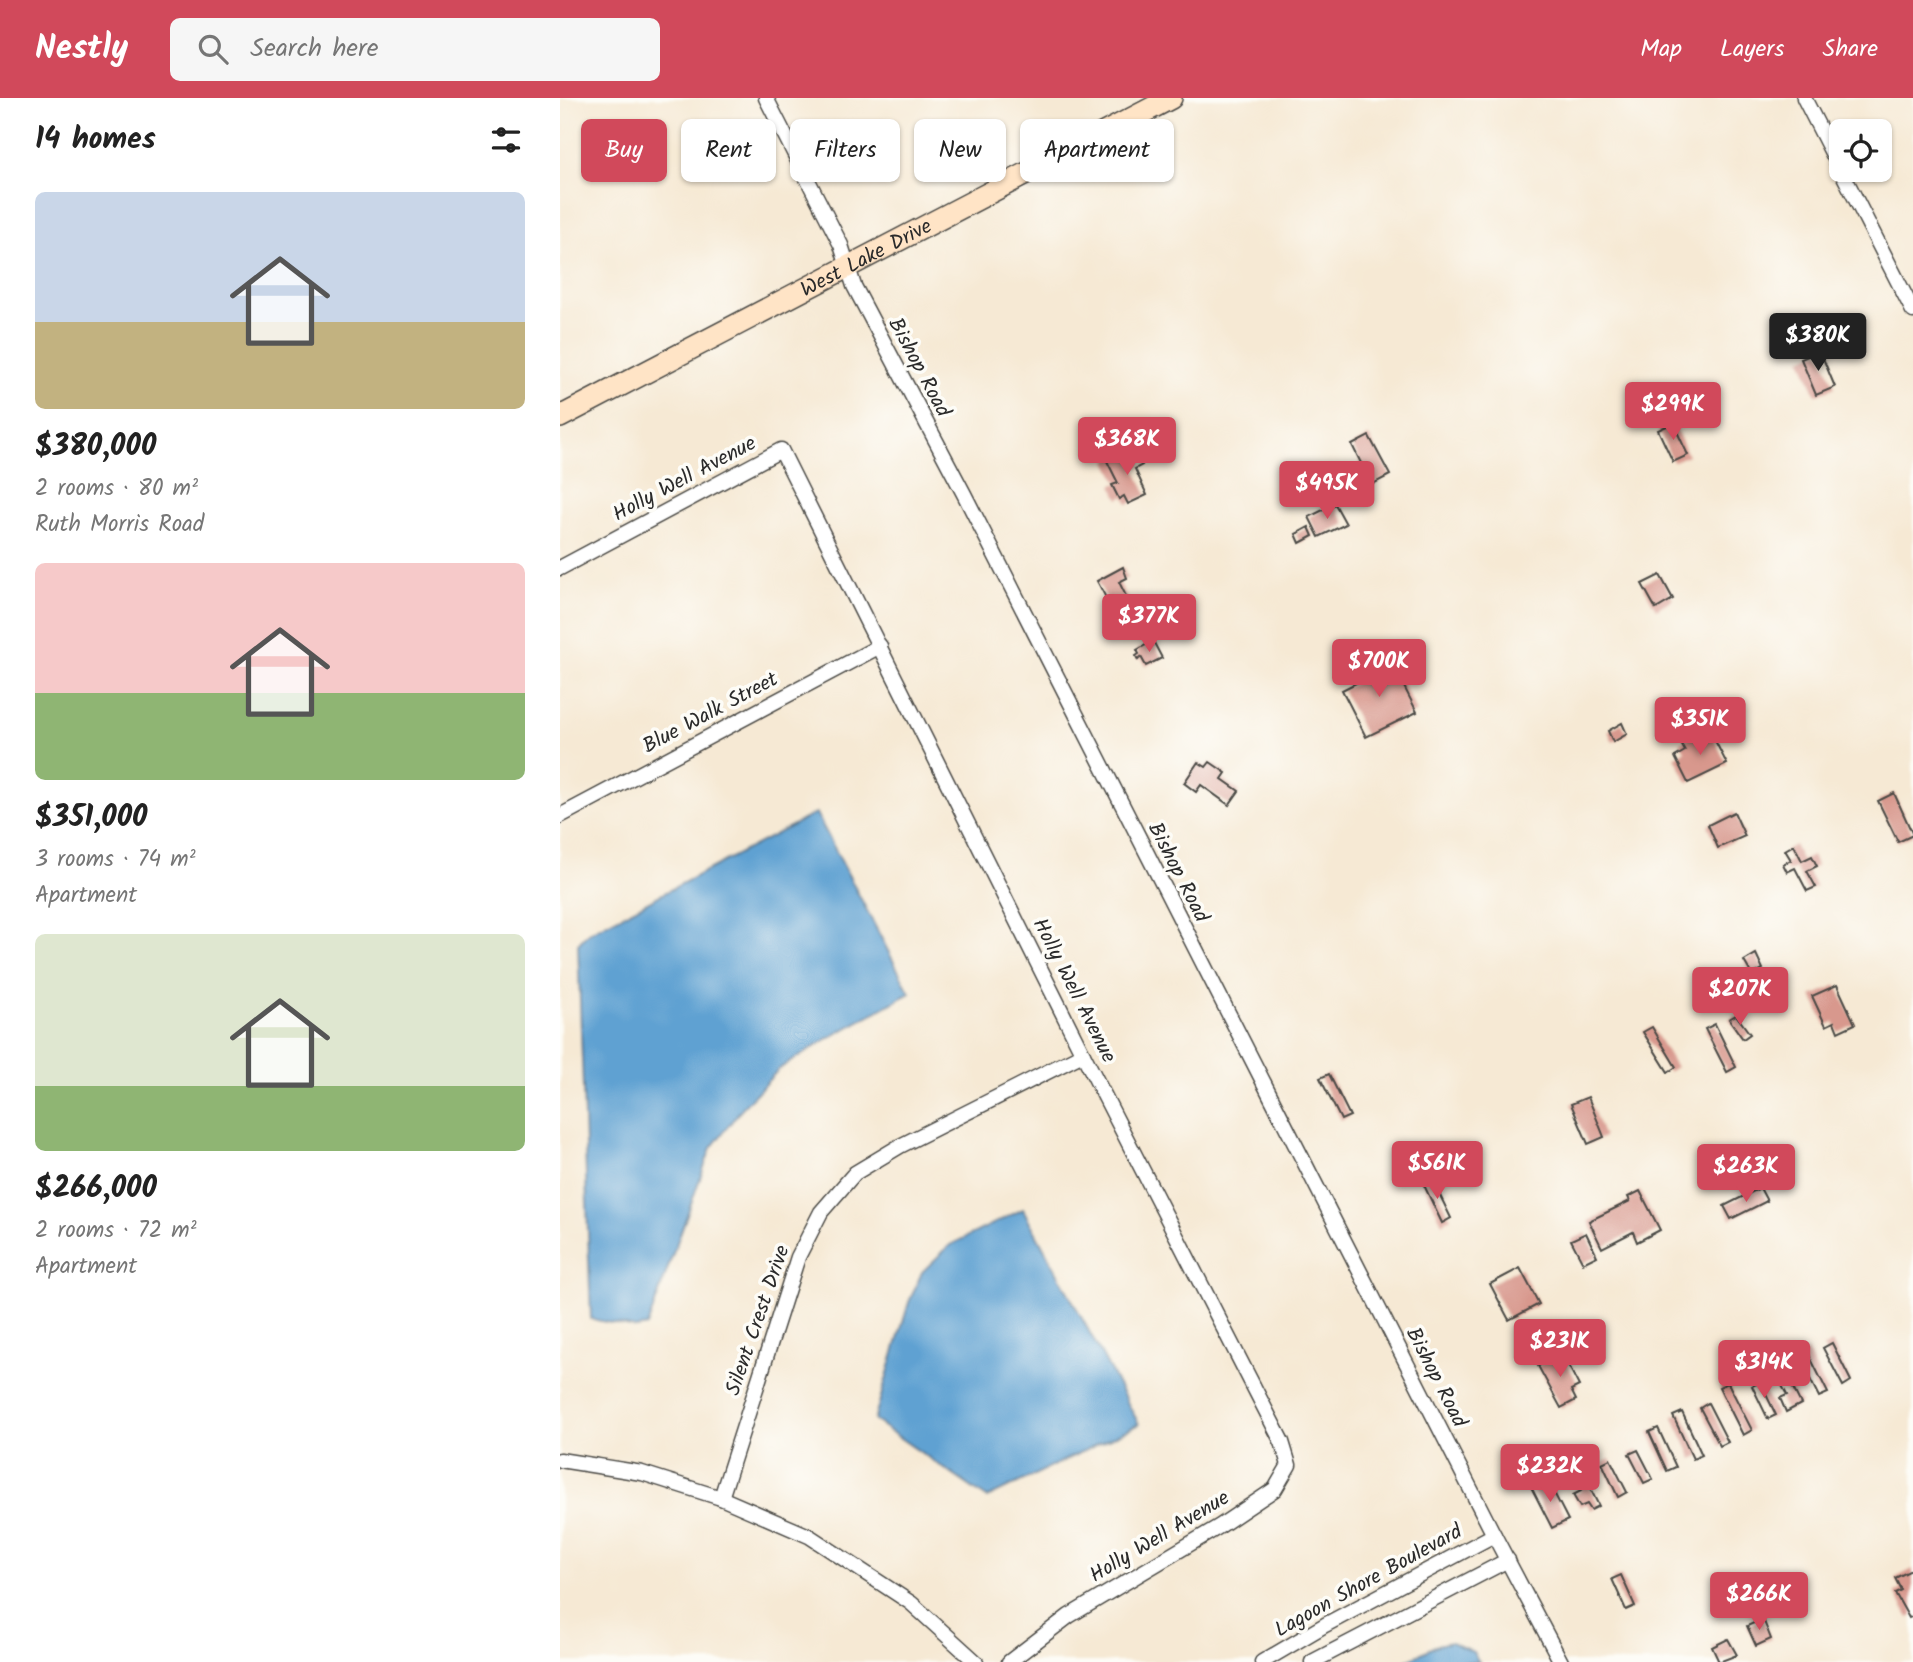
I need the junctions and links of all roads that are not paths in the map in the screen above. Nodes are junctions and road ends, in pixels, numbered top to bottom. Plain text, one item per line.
1 (766, 98) edge
2 (1171, 98) edge
3 (1804, 98) edge
4 (848, 265) junction
5 (1913, 312) edge
6 (560, 417) edge
7 (560, 568) edge
8 (880, 646) junction
9 (560, 816) edge
10 (1083, 1054) junction
11 (560, 1460) edge
12 (721, 1498) junction
13 (1494, 1535) junction
14 (1508, 1560) junction
15 (976, 1662) edge
16 (1009, 1662) edge
17 (1262, 1662) edge
18 (1312, 1662) edge
19 (1562, 1662) edge

1 - 4 street, Bishop Road
2 - 4 street, West Lake Drive
3 - 5 street
4 - 6 street, West Lake Drive
4 - 13 street, Bishop Road
7 - 8 street, Holly Well Avenue
8 - 9 street, Blue Walk Street
8 - 10 street, Holly Well Avenue
10 - 12 street, Silent Crest Drive
10 - 16 street, Holly Well Avenue
11 - 12 street
12 - 15 street
13 - 14 street, Bishop Road
13 - 17 street, Lagoon Shore Boulevard
14 - 18 street
14 - 19 street, Bishop Road

